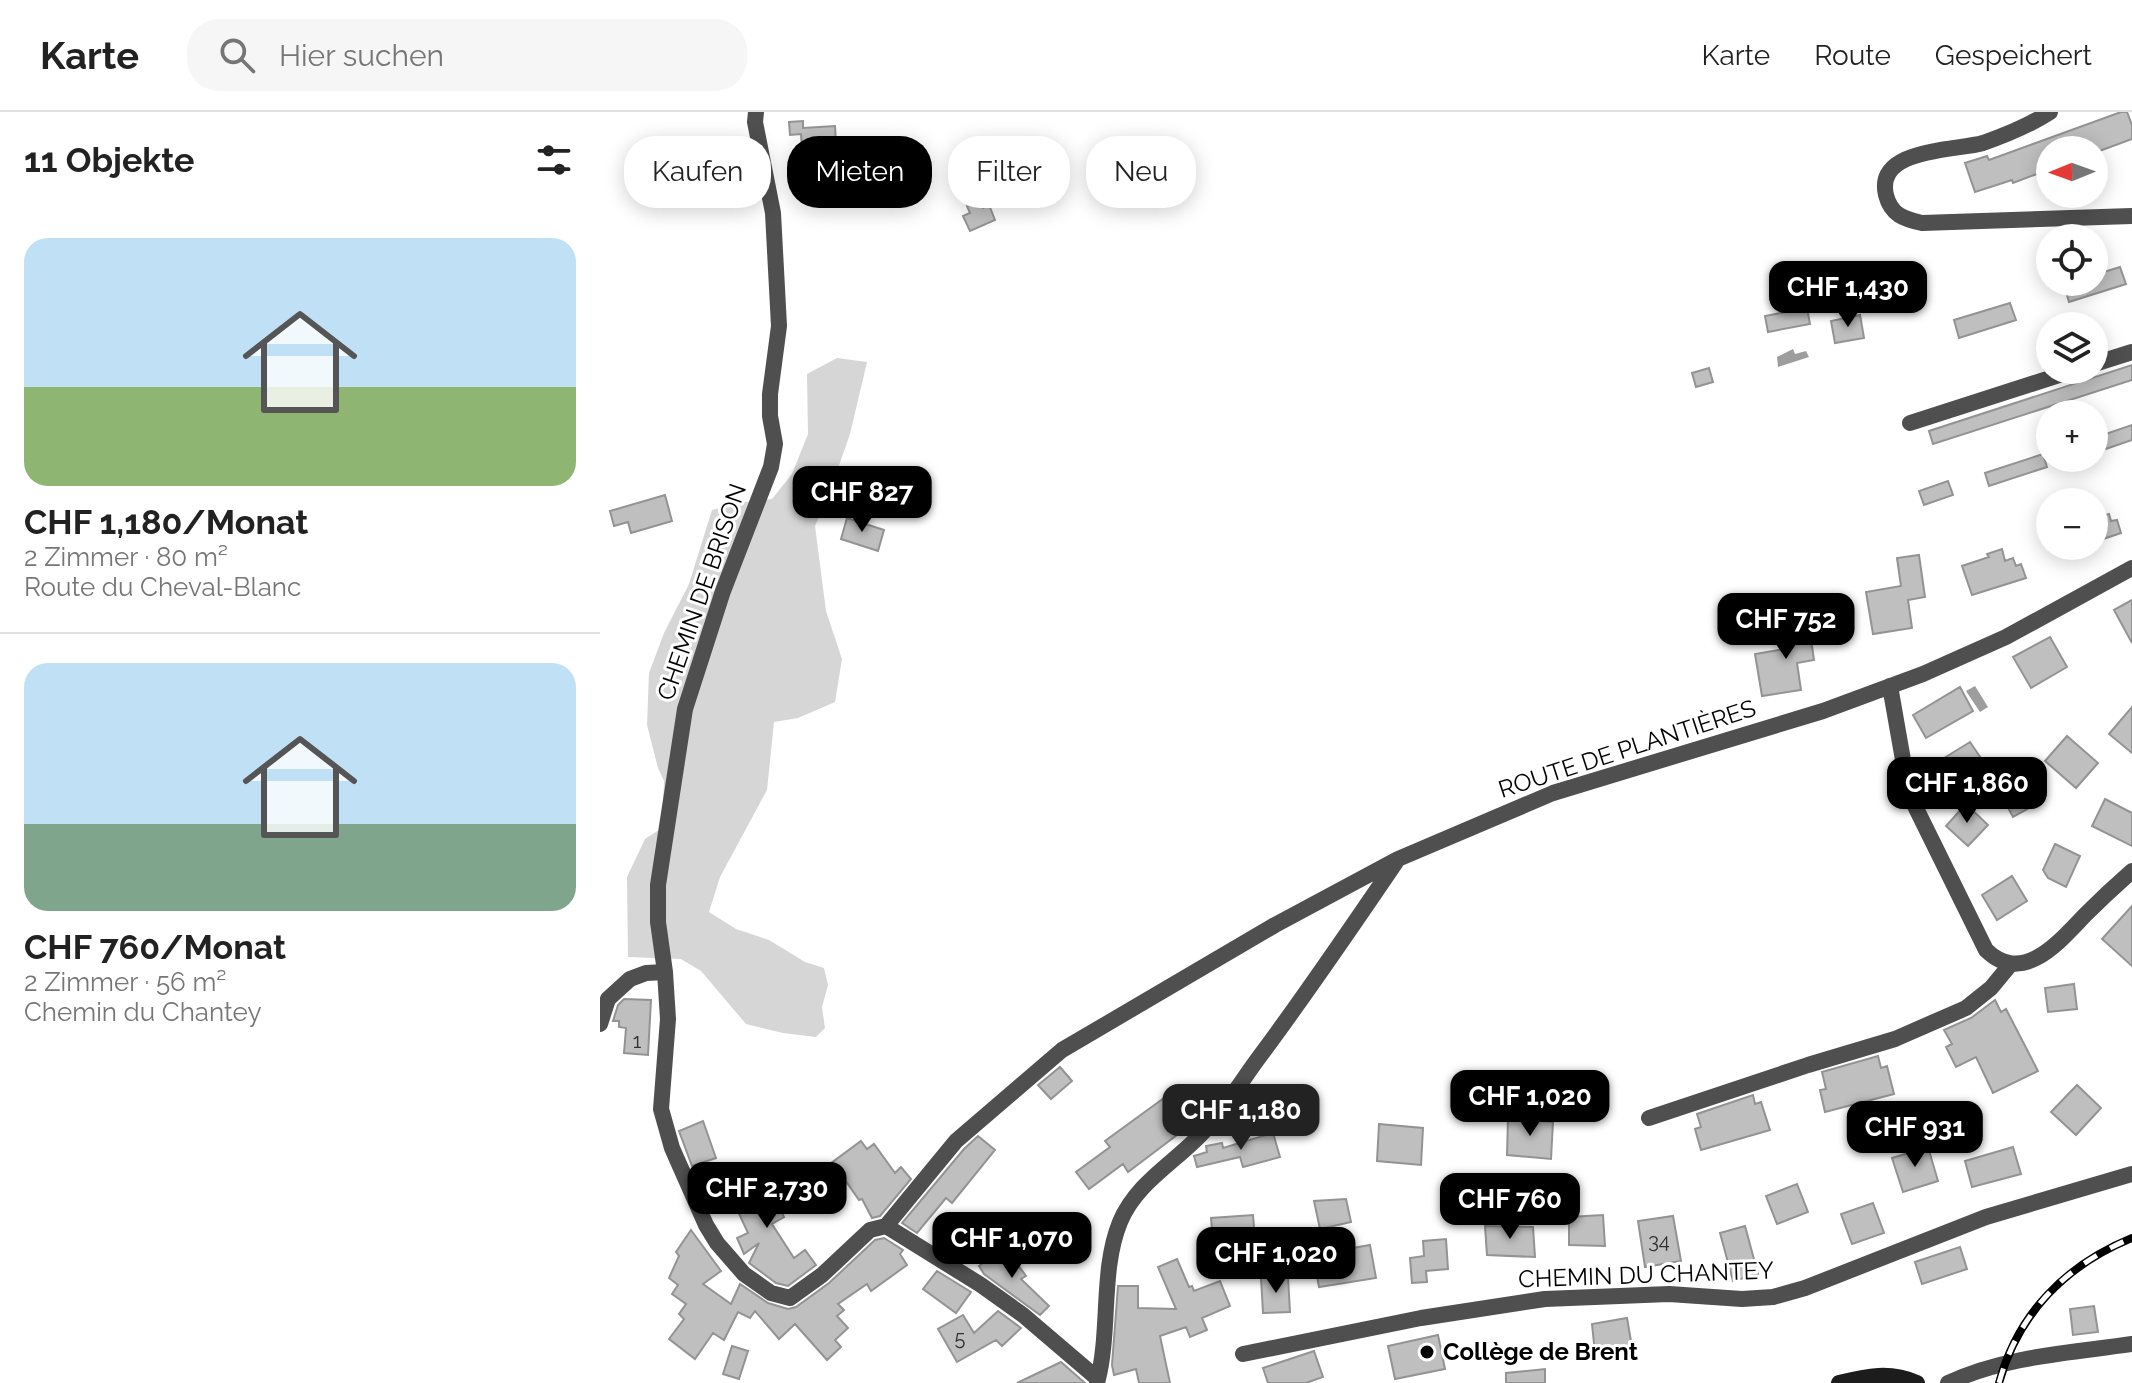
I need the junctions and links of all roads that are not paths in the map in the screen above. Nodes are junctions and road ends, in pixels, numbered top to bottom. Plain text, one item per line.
1 (756, 112) edge
2 (2050, 112) edge
3 (2132, 216) edge
4 (2132, 352) edge
5 (2108, 360) edge
6 (2036, 383) edge
7 (1910, 423) dead end
8 (2132, 568) edge
9 (1890, 686) junction
10 (1398, 859) junction
11 (2132, 871) edge
12 (2010, 965) junction
13 (665, 972) junction
14 (600, 1024) edge
15 (1649, 1118) dead end
16 (2132, 1174) edge
17 (886, 1226) junction
18 (2132, 1344) edge
19 (1243, 1354) dead end
20 (1098, 1381) edge
21 (1839, 1383) edge
22 (1917, 1383) edge
23 (1948, 1383) edge

1 - 13 street, CHEMIN DE BRISON
2 - 3 street
4 - 5 street
6 - 7 street
8 - 9 street, ROUTE DE PLANTIÈRES
9 - 10 street, ROUTE DE PLANTIÈRES
9 - 12 street
10 - 17 street, ROUTE DE PLANTIÈRES
10 - 20 street
11 - 12 street
12 - 15 street
13 - 14 street
13 - 17 street, CHEMIN DE BRISON
16 - 19 street, CHEMIN DU CHANTEY
17 - 20 street
18 - 23 street
21 - 22 main road

